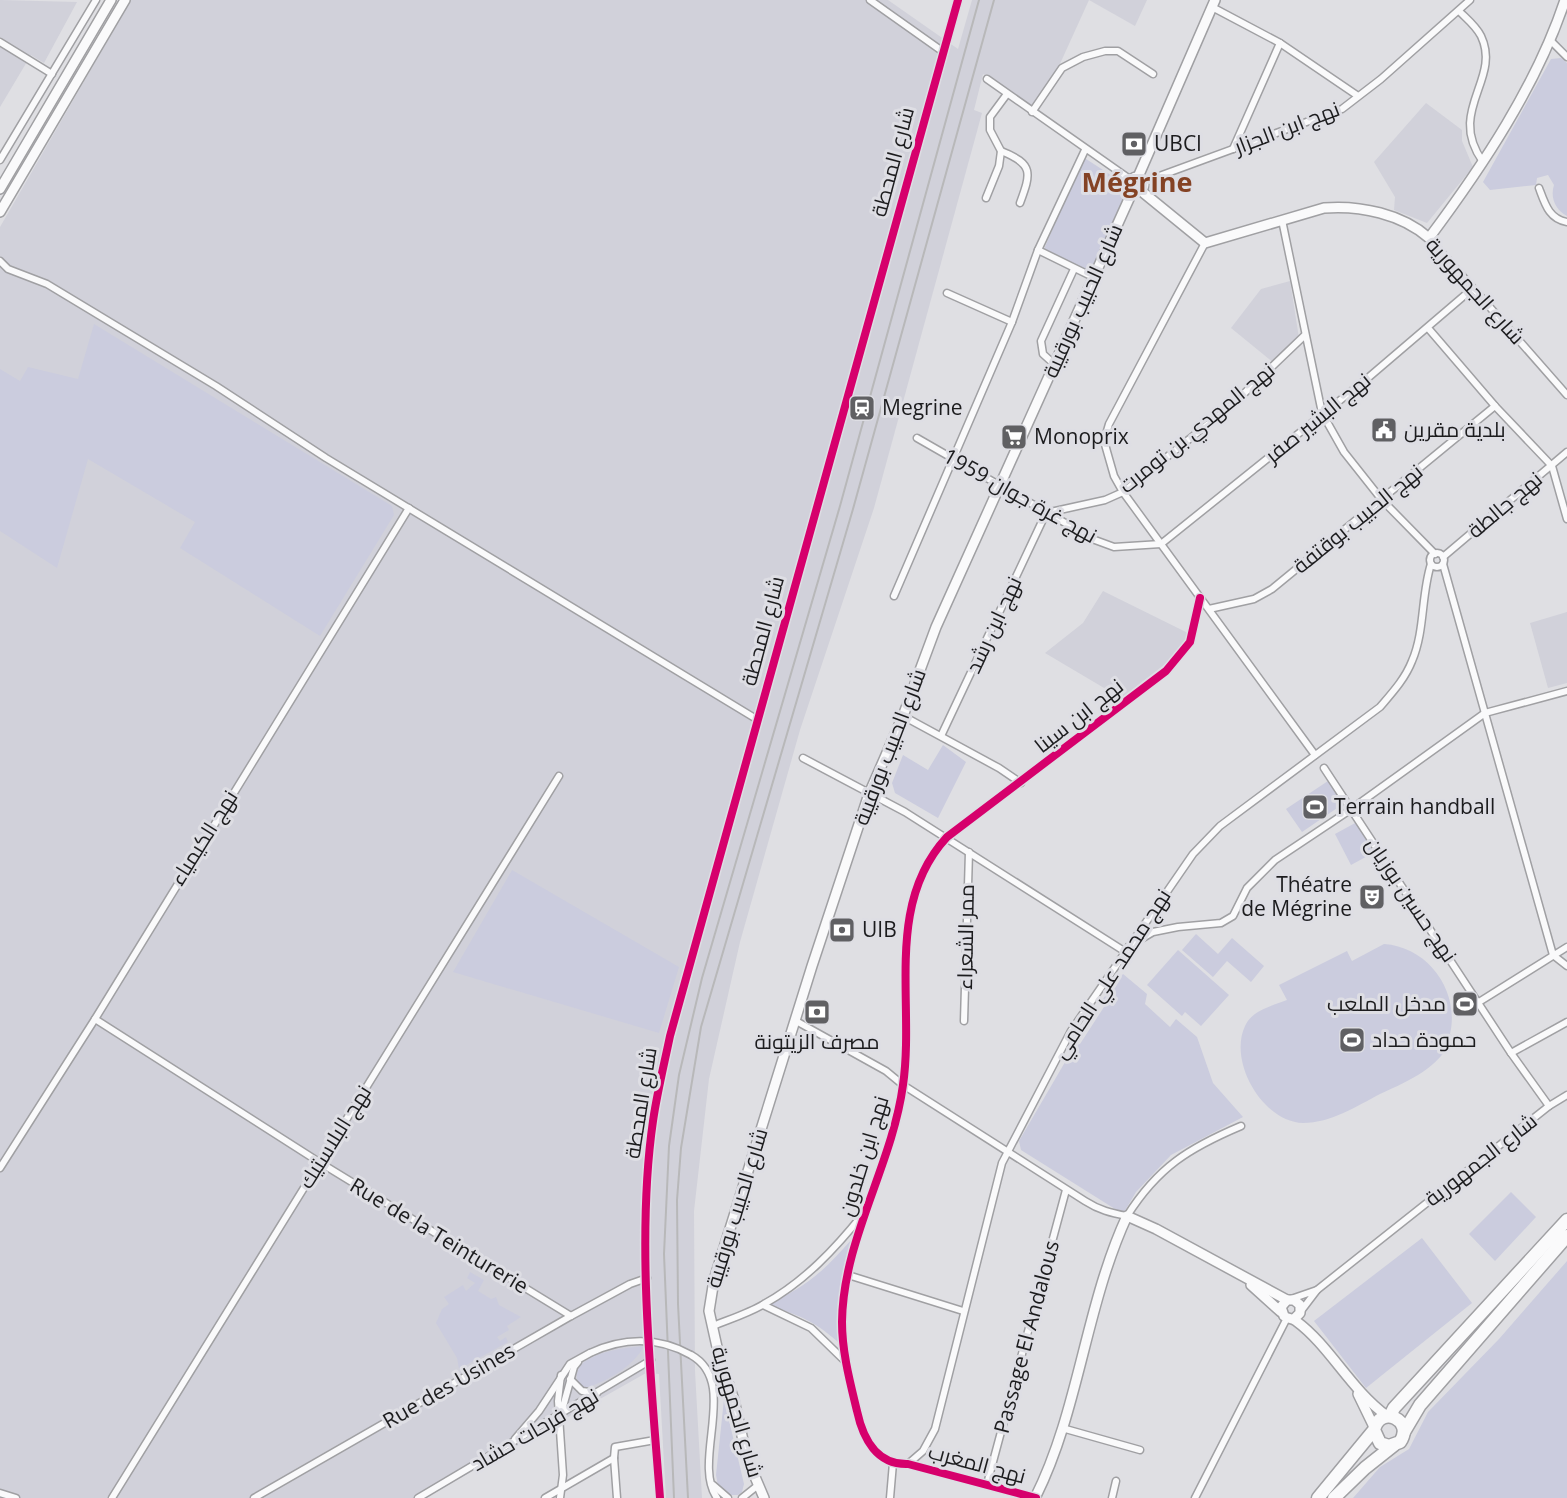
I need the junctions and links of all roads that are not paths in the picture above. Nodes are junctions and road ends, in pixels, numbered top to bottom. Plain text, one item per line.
1 (111, 0) edge
2 (126, 0) edge
3 (870, 0) edge
4 (958, 0) edge
5 (1470, 0) edge
6 (1564, 0) edge
7 (95, 1) edge
8 (1214, 4) edge
9 (1459, 11) junction
10 (1564, 11) edge
11 (1551, 41) junction
12 (0, 42) edge
13 (1280, 43) junction
14 (942, 51) junction
15 (1567, 57) edge
16 (52, 74) junction
17 (1153, 74) dead end
18 (987, 79) dead end
19 (1007, 94) junction
20 (1358, 96) junction
21 (1032, 112) junction
22 (1233, 149) junction
23 (1085, 150) junction
24 (1001, 151) junction
25 (0, 160) edge
26 (1483, 162) junction
27 (1137, 184) junction
28 (1539, 188) dead end
29 (0, 189) edge
30 (986, 198) dead end
31 (1020, 203) dead end
32 (0, 212) edge
33 (1282, 220) junction
34 (1567, 222) edge
35 (1429, 238) junction
36 (1205, 243) junction
37 (1038, 250) junction
38 (0, 261) edge
39 (1074, 269) junction
40 (1093, 277) junction
41 (1473, 289) junction
42 (947, 293) dead end
43 (1012, 322) junction
44 (1428, 328) junction
45 (1304, 336) junction
46 (1054, 364) junction
47 (1567, 395) edge
48 (1495, 406) junction
49 (1322, 413) junction
50 (917, 438) dead end
51 (1567, 452) edge
52 (954, 459) junction
53 (1552, 466) junction
54 (1000, 487) junction
55 (1123, 492) junction
56 (1382, 500) junction
57 (409, 508) junction
58 (1046, 513) junction
59 (1567, 519) edge
60 (1161, 544) junction
61 (1435, 554) junction
62 (1443, 561) junction
63 (1431, 564) junction
64 (894, 596) dead end
65 (1200, 598) junction
66 (1209, 609) junction
67 (1567, 691) edge
68 (1485, 713) junction
69 (903, 716) junction
70 (758, 720) junction
71 (941, 736) junction
72 (1315, 755) junction
73 (803, 758) dead end
74 (1324, 768) dead end
75 (559, 776) dead end
76 (1021, 783) junction
77 (869, 794) junction
78 (1350, 810) junction
79 (947, 837) junction
80 (969, 852) junction
81 (1567, 947) edge
82 (1125, 949) junction
83 (1553, 955) junction
84 (1567, 966) edge
85 (1479, 1002) junction
86 (95, 1019) junction
87 (796, 1021) junction
88 (964, 1022) dead end
89 (1567, 1022) edge
90 (1510, 1053) junction
91 (903, 1085) junction
92 (1567, 1095) edge
93 (1549, 1106) junction
94 (1241, 1126) dead end
95 (1006, 1151) junction
96 (319, 1162) junction
97 (0, 1168) edge
98 (1066, 1190) junction
99 (865, 1212) junction
100 (1127, 1216) junction
101 (1567, 1220) edge
102 (1567, 1236) edge
103 (848, 1275) junction
104 (1240, 1276) junction
105 (647, 1278) junction
106 (1317, 1290) junction
107 (1289, 1300) junction
108 (764, 1305) junction
109 (963, 1311) junction
110 (1292, 1314) junction
111 (571, 1316) junction
112 (713, 1326) junction
113 (581, 1358) junction
114 (651, 1360) junction
115 (846, 1362) junction
116 (561, 1375) junction
117 (570, 1379) junction
118 (1356, 1389) junction
119 (598, 1393) junction
120 (561, 1415) junction
121 (1389, 1416) junction
122 (1062, 1428) junction
123 (1374, 1428) junction
124 (1404, 1432) junction
125 (655, 1440) junction
126 (511, 1444) junction
127 (1395, 1444) junction
128 (1140, 1450) dead end
129 (614, 1458) junction
130 (893, 1463) junction
131 (908, 1464) junction
132 (710, 1470) junction
133 (1116, 1481) dead end
134 (987, 1484) junction
135 (757, 1486) junction
136 (560, 1489) junction
137 (0, 1493) edge
138 (16, 1498) edge
139 (112, 1498) edge
140 (254, 1498) edge
141 (418, 1498) edge
142 (544, 1498) edge
143 (560, 1498) edge
144 (617, 1498) edge
145 (660, 1498) edge
146 (717, 1498) edge
147 (728, 1498) edge
148 (742, 1498) edge
149 (764, 1498) edge
150 (890, 1498) edge
151 (1036, 1498) edge
152 (1112, 1498) edge
153 (1195, 1498) edge
154 (1318, 1498) edge
155 (1334, 1498) edge

1 - 29 street
2 - 32 street
3 - 14 street
4 - 14 street, شارع المحطة
5 - 9 street, نهج ابن الجزار
6 - 10 street
7 - 16 street
8 - 13 street
8 - 27 street, شارع الحبيب بورقيبة
9 - 20 street, نهج ابن الجزار
9 - 26 street
10 - 11 street
11 - 15 street
11 - 26 street
12 - 16 street
13 - 20 street
13 - 22 street
14 - 70 street, شارع المحطة
16 - 25 street
17 - 21 street
18 - 19 street
19 - 21 street
19 - 24 street
20 - 22 street, نهج ابن الجزار
21 - 23 street
22 - 27 street, نهج ابن الجزار
23 - 27 street
23 - 37 street
24 - 30 street
24 - 31 street
26 - 35 street
27 - 36 street
27 - 40 street, شارع الحبيب بورقيبة
28 - 34 street
33 - 35 street, شارع الجمهورية
33 - 36 street, شارع الجمهورية
33 - 45 street
35 - 41 street, شارع الجمهورية
36 - 55 street
37 - 39 street
37 - 43 street
38 - 57 street
39 - 40 street
39 - 46 street
40 - 46 street, شارع الحبيب بورقيبة
41 - 44 street, نهج البشير صفر
41 - 47 street, شارع الجمهورية
42 - 43 street
43 - 52 street
44 - 48 street
44 - 49 street, نهج البشير صفر
45 - 49 street
45 - 55 street, نهج المهدي بن تومرت
46 - 54 street, شارع الحبيب بورقيبة
48 - 53 street
48 - 56 street, نهج الحبيب بوقتفة
49 - 56 street
49 - 60 street, نهج البشير صفر
50 - 52 street, نهج غرة جوان 1959
51 - 53 street, نهج جالطة
52 - 54 street, نهج غرة جوان 1959
52 - 64 street
53 - 59 street
53 - 62 street, نهج جالطة
54 - 58 street, نهج غرة جوان 1959
54 - 69 street, شارع الحبيب بورقيبة
55 - 58 street, نهج المهدي بن تومرت
55 - 60 street
56 - 61 street
56 - 66 street, نهج الحبيب بوقتفة
57 - 70 street
57 - 86 street, نهج الكيمياء
58 - 60 street, نهج غرة جوان 1959
58 - 71 street, نهج ابن رشد
60 - 65 street
61 - 62 street
61 - 63 street, نهج محمد علي الحامي
62 - 63 street
62 - 68 street
63 - 72 street, نهج محمد علي الحامي
65 - 66 street
65 - 76 street, نهج ابن سينا
66 - 72 street
67 - 68 street
68 - 78 street
68 - 83 street
69 - 71 street
69 - 77 street, شارع الحبيب بورقيبة
70 - 105 street, شارع المحطة
71 - 76 street
72 - 82 street, نهج محمد علي الحامي
73 - 77 street
74 - 78 street, نهج حسين بوزيان
75 - 96 street, نهج البلاستيك
76 - 79 street, نهج ابن سينا
77 - 79 street
77 - 87 street, شارع الحبيب بورقيبة
78 - 82 street
78 - 85 street, نهج حسين بوزيان
79 - 80 street
79 - 91 street, نهج ابن خلدون
80 - 82 street
80 - 88 street, ممر الشعراء
81 - 83 street
82 - 95 street, نهج محمد علي الحامي
83 - 84 street
83 - 85 street
85 - 90 street, شارع الجمهورية
86 - 96 street, Rue de la Teinturerie
86 - 97 street, نهج الكيمياء
87 - 91 street
87 - 112 street, شارع الحبيب بورقيبة
89 - 90 street
90 - 93 street, شارع الجمهورية
91 - 95 street
91 - 99 street, نهج ابن خلدون
92 - 93 street
93 - 106 street, شارع الجمهورية
94 - 100 street
95 - 98 street
95 - 109 street, نهج محمد علي الحامي
96 - 111 street, Rue de la Teinturerie
96 - 139 street, نهج البلاستيك
98 - 100 street
98 - 134 street, Passage El Andalous
99 - 103 street, نهج ابن خلدون
99 - 108 street
100 - 104 street
100 - 122 street
101 - 121 highway
102 - 124 highway
103 - 109 street
103 - 115 street, نهج ابن خلدون
104 - 107 street
104 - 110 street
105 - 111 street, Rue des Usines
105 - 114 street, شارع المحطة
106 - 107 street, شارع الجمهورية
106 - 110 street, شارع الجمهورية
107 - 110 street
107 - 110 street
108 - 112 street
108 - 115 street
109 - 131 street, نهج محمد علي الحامي
110 - 118 street
110 - 153 street
111 - 140 street, Rue des Usines
112 - 135 street, شارع الجمهورية
113 - 116 street
113 - 117 street
113 - 132 street, bridge
114 - 119 street, نهج فرحات حشاد
114 - 125 street
115 - 130 street, نهج ابن خلدون
116 - 120 street
116 - 126 street
117 - 119 street
117 - 120 street
118 - 121 street
118 - 123 street
119 - 120 street, نهج فرحات حشاد
120 - 126 street, نهج فرحات حشاد
120 - 136 street
121 - 123 highway
121 - 124 highway
122 - 128 street
122 - 151 street
123 - 127 highway
123 - 154 highway
124 - 127 highway
125 - 129 street
125 - 145 street
126 - 141 street, نهج فرحات حشاد
127 - 155 highway
129 - 136 street
129 - 144 street
130 - 131 street
130 - 150 street
131 - 134 street, نهج المغرب
132 - 146 street
132 - 147 street
133 - 152 street
134 - 151 street, نهج المغرب
135 - 148 street
135 - 149 street, شارع الجمهورية
136 - 142 street
136 - 143 street
137 - 138 street

